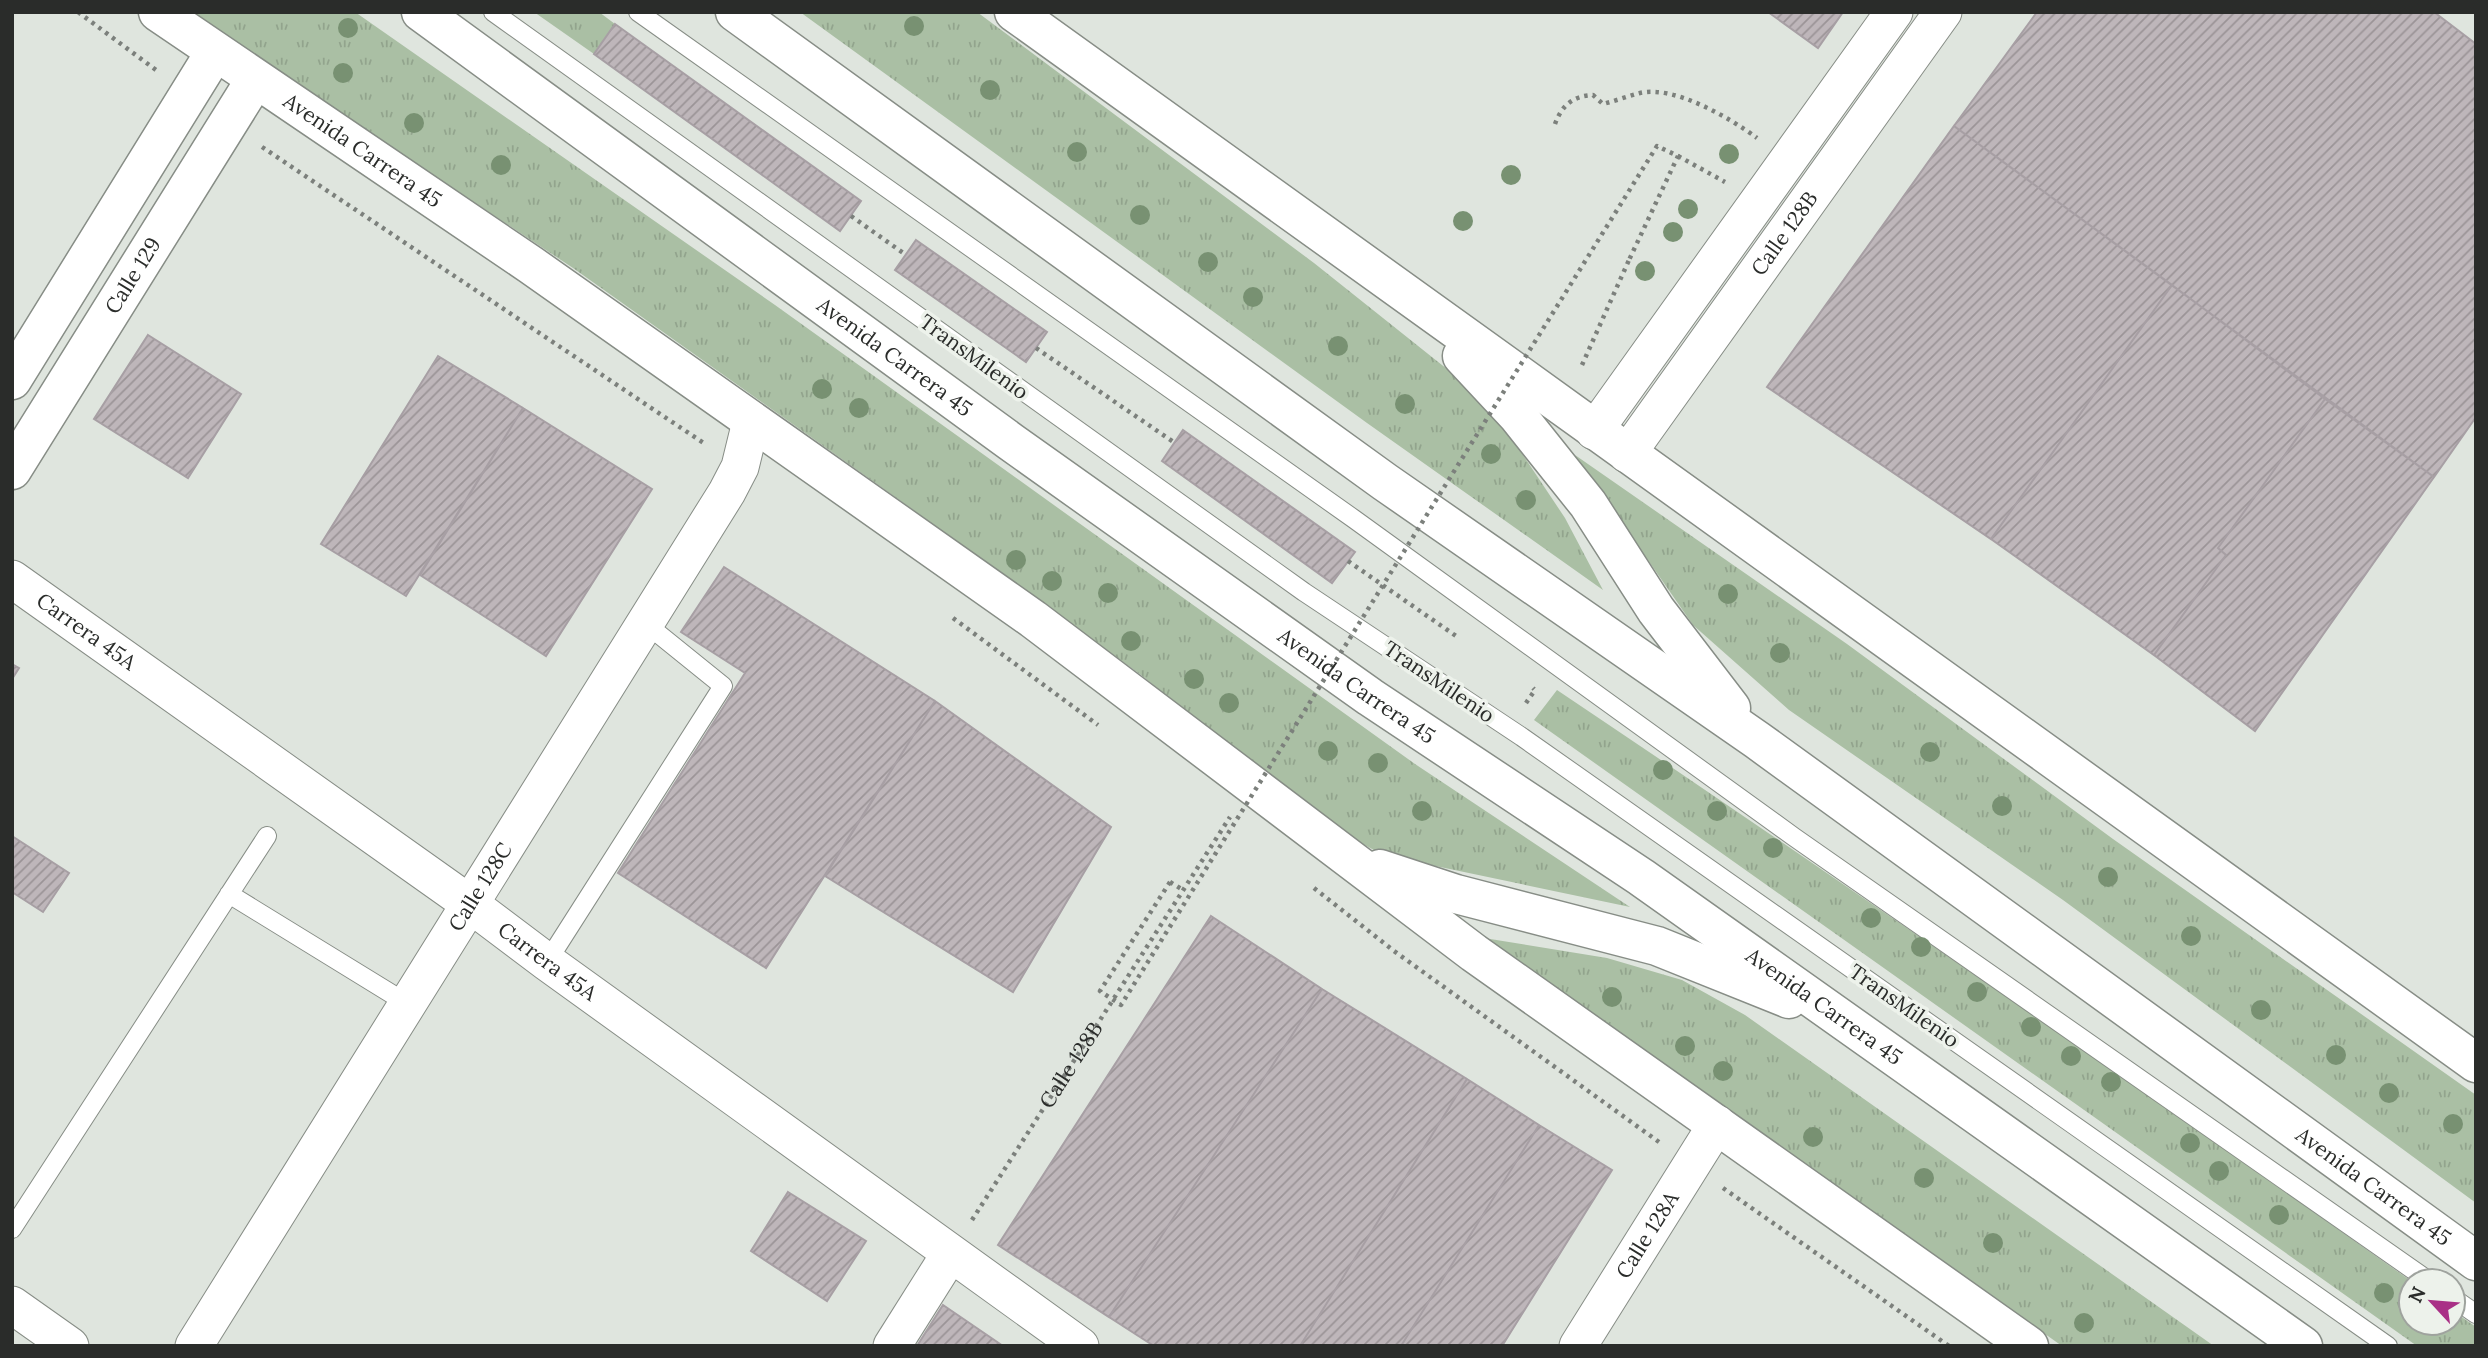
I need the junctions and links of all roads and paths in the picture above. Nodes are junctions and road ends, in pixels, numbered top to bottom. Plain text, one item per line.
1 (78, 12) edge
2 (158, 12) edge
3 (421, 12) edge
4 (493, 12) edge
5 (638, 12) edge
6 (735, 12) edge
7 (1014, 12) edge
8 (1894, 12) edge
9 (1943, 12) edge
10 (215, 52) junction
11 (254, 79) junction
12 (188, 95) junction
13 (228, 123) junction
14 (1555, 124) dead end
15 (1763, 142) dead end
16 (1678, 156) junction
17 (1732, 186) dead end
18 (851, 216) dead end
19 (906, 255) dead end
20 (1402, 292) junction
21 (1036, 348) dead end
22 (1582, 365) dead end
23 (12, 380) edge
24 (751, 422) junction
25 (1594, 431) junction
26 (1175, 443) dead end
27 (1627, 454) junction
28 (740, 467) junction
29 (12, 470) edge
30 (1348, 561) dead end
31 (12, 579) edge
32 (943, 611) dead end
33 (645, 623) junction
34 (1461, 639) dead end
35 (1525, 682) dead end
36 (1524, 706) dead end
37 (1107, 732) dead end
38 (1757, 740) junction
39 (1251, 784) junction
40 (1217, 812) dead end
41 (1230, 822) junction
42 (267, 836) dead end
43 (1351, 860) junction
44 (1184, 890) junction
45 (229, 894) junction
46 (470, 904) junction
47 (547, 962) junction
48 (408, 1004) junction
49 (1847, 1021) junction
50 (2476, 1063) edge
51 (1717, 1124) junction
52 (12, 1229) edge
53 (950, 1254) junction
54 (2476, 1261) edge
55 (2409, 1267) edge
56 (12, 1305) edge
57 (70, 1346) edge
58 (194, 1346) edge
59 (892, 1346) edge
60 (1080, 1346) edge
61 (1578, 1346) edge
62 (2029, 1346) edge
63 (2302, 1346) edge
64 (2388, 1346) edge

1 - 12 path
2 - 10 main road, Avenida Carrera 45
3 - 49 main road, Avenida Carrera 45
4 - 64 lane, TransMilenio
5 - 55 lane
6 - 38 main road, Avenida Carrera 45
7 - 20 main road
8 - 25 street, Calle 128B
9 - 27 street, Calle 128B
10 - 11 main road, Avenida Carrera 45
10 - 12 main road
11 - 13 main road, Calle 129
11 - 24 main road, Avenida Carrera 45
12 - 23 main road
13 - 28 path
13 - 29 main road, Calle 129
14 - 15 path
16 - 17 path
16 - 22 path, bridge
16 - 44 path, bridge
18 - 19 path
20 - 25 main road
20 - 38 main road
21 - 26 path
24 - 28 street, Calle 128C
24 - 39 main road, Avenida Carrera 45
25 - 27 main road
27 - 50 main road
28 - 33 street, Calle 128C
30 - 34 path
31 - 46 street, Carrera 45A
32 - 37 path
33 - 46 street, Calle 128C
33 - 47 lane
35 - 36 path
38 - 54 main road, Avenida Carrera 45
39 - 41 path, Calle 128B
39 - 43 main road, Avenida Carrera 45
40 - 41 path
41 - 44 path, Calle 128B
42 - 45 lane
43 - 49 main road
43 - 51 main road, Avenida Carrera 45
44 - 53 path, Calle 128B
45 - 48 lane
45 - 52 lane
46 - 47 street, Carrera 45A
46 - 48 street, Calle 128C
47 - 53 street, Carrera 45A
48 - 58 street, Calle 128C
49 - 63 main road, Avenida Carrera 45
51 - 61 street, Calle 128A
51 - 62 main road, Avenida Carrera 45
53 - 59 street
53 - 60 street, Carrera 45A
56 - 57 street

